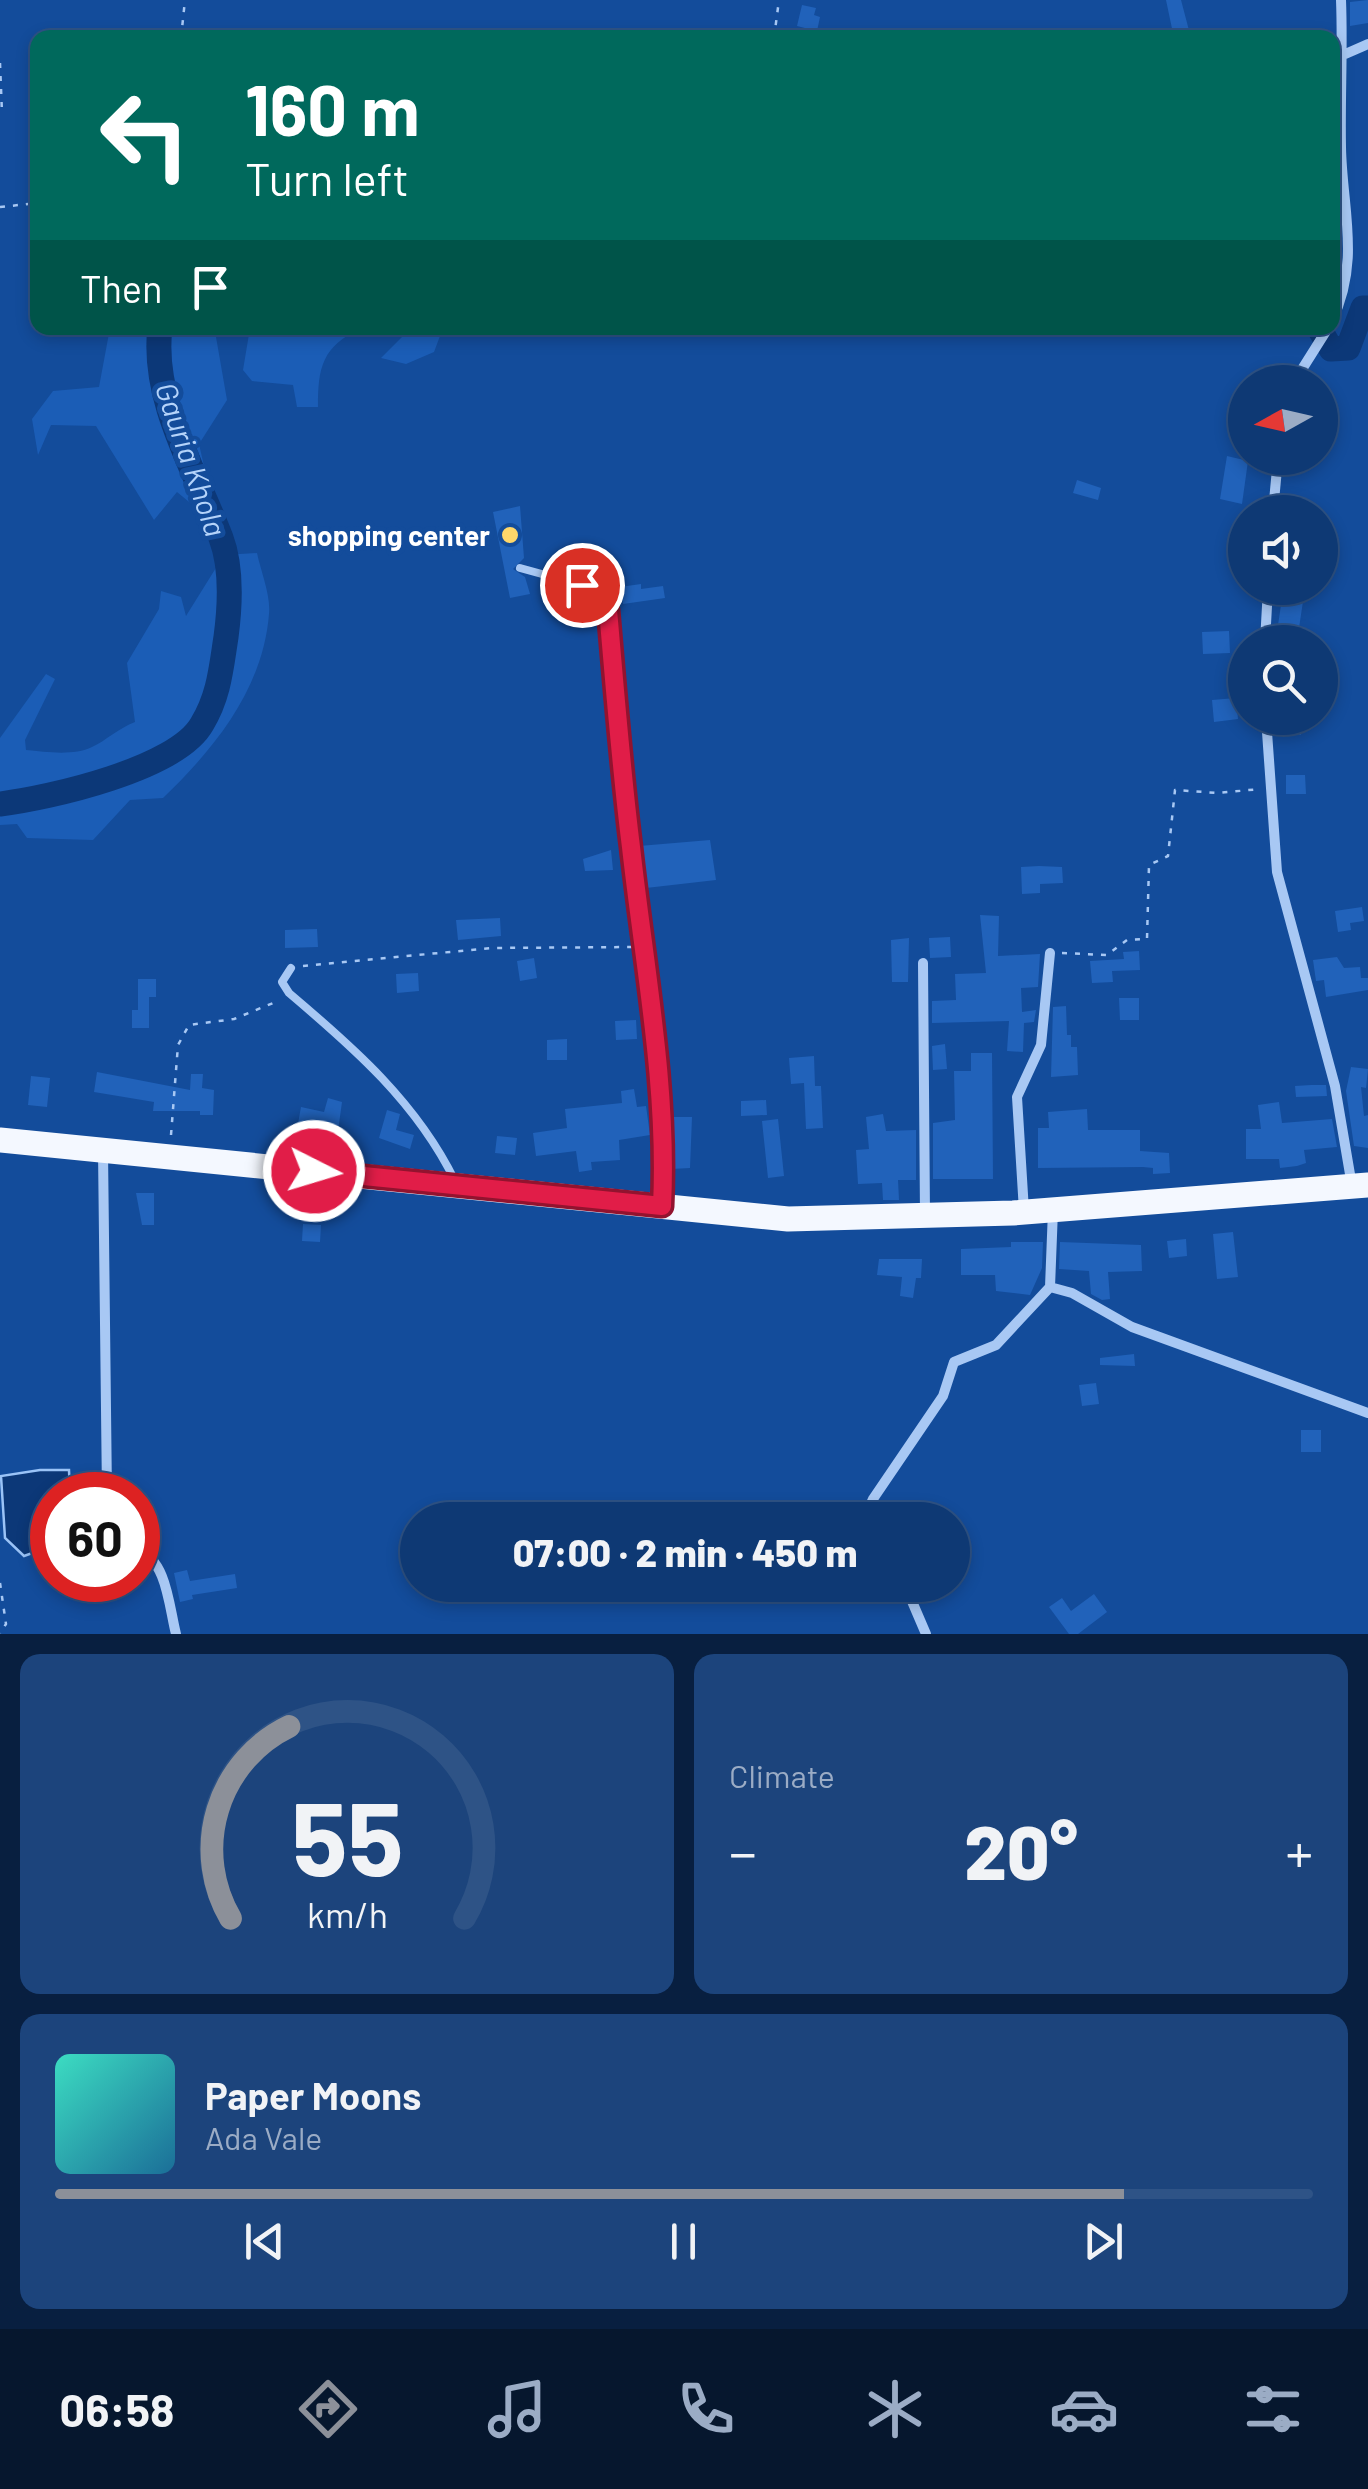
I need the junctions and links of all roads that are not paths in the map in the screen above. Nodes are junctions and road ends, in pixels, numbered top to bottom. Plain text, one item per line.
1 (1340, 0) edge
2 (1339, 30) edge
3 (1368, 44) edge
4 (1340, 55) edge
5 (1340, 120) edge
6 (1340, 305) edge
7 (1323, 335) edge
8 (1302, 365) edge
9 (520, 568) dead end
10 (1267, 735) edge
11 (1050, 953) road end
12 (923, 963) dead end
13 (292, 968) road end
14 (0, 1140) edge
15 (103, 1150) junction
16 (457, 1184) junction
17 (1360, 1186) edge
18 (662, 1206) junction
19 (1053, 1210) junction
20 (1024, 1213) junction
21 (925, 1216) junction
22 (1050, 1287) junction
23 (1368, 1412) edge
24 (107, 1472) edge
25 (871, 1502) edge
26 (160, 1574) edge
27 (913, 1602) edge
28 (176, 1634) edge
29 (926, 1634) edge

1 - 2 street
3 - 4 street
5 - 6 street
7 - 8 street
9 - 18 lane
10 - 17 street
11 - 20 street
12 - 21 street
13 - 16 lane
14 - 15 main road
15 - 16 main road
15 - 24 street
16 - 18 main road
17 - 19 main road
18 - 21 main road
19 - 20 main road
19 - 22 street
20 - 21 main road
22 - 23 street
22 - 25 street
26 - 28 street
27 - 29 street

